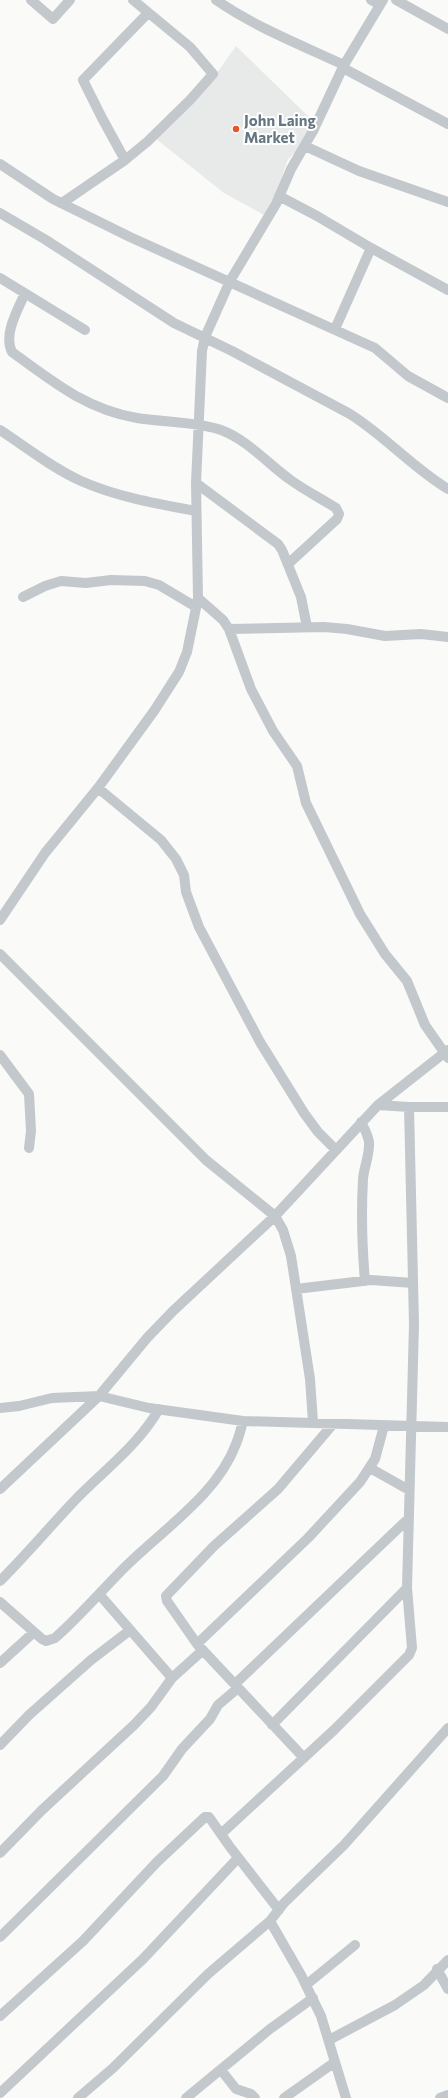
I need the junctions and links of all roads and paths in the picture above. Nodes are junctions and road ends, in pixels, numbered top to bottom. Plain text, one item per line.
1 (31, 0) edge
2 (70, 0) edge
3 (133, 0) edge
4 (216, 0) edge
5 (371, 0) edge
6 (396, 0) edge
7 (382, 3) edge
8 (148, 13) junction
9 (448, 30) edge
10 (344, 66) junction
11 (448, 124) edge
12 (305, 146) junction
13 (125, 160) junction
14 (0, 164) edge
15 (279, 196) junction
16 (448, 202) edge
17 (62, 203) junction
18 (0, 213) edge
19 (371, 248) junction
20 (0, 278) edge
21 (230, 281) junction
22 (448, 290) edge
23 (25, 293) junction
24 (335, 329) junction
25 (85, 330) dead end
26 (205, 337) junction
27 (448, 398) edge
28 (200, 426) junction
29 (0, 430) edge
30 (196, 483) junction
31 (448, 489) edge
32 (196, 511) junction
33 (288, 564) junction
34 (23, 597) dead end
35 (197, 602) junction
36 (307, 627) junction
37 (229, 629) junction
38 (448, 637) edge
39 (98, 788) junction
40 (0, 920) edge
41 (0, 954) edge
42 (446, 1054) edge
43 (0, 1055) edge
44 (378, 1105) junction
45 (409, 1107) junction
46 (448, 1107) edge
47 (361, 1122) junction
48 (29, 1148) dead end
49 (336, 1150) junction
50 (275, 1216) junction
51 (365, 1281) junction
52 (414, 1283) junction
53 (296, 1289) junction
54 (98, 1396) junction
55 (0, 1408) edge
56 (159, 1409) junction
57 (243, 1421) junction
58 (313, 1422) junction
59 (333, 1424) junction
60 (384, 1426) junction
61 (410, 1427) junction
62 (448, 1427) edge
63 (370, 1468) junction
64 (0, 1490) edge
65 (409, 1490) junction
66 (408, 1519) junction
67 (0, 1581) edge
68 (407, 1588) junction
69 (99, 1594) junction
70 (0, 1602) edge
71 (130, 1631) junction
72 (33, 1633) junction
73 (200, 1647) junction
74 (0, 1663) edge
75 (172, 1678) junction
76 (237, 1686) junction
77 (272, 1725) junction
78 (448, 1728) edge
79 (0, 1745) edge
80 (304, 1758) junction
81 (221, 1834) junction
82 (0, 1854) edge
83 (238, 1858) junction
84 (279, 1910) junction
85 (270, 1921) junction
86 (0, 1937) edge
87 (355, 1945) dead end
88 (448, 1960) edge
89 (437, 1969) junction
90 (306, 1985) junction
91 (448, 1989) edge
92 (313, 1998) junction
93 (0, 2016) edge
94 (329, 2040) junction
95 (335, 2062) junction
96 (221, 2070) junction
97 (0, 2093) edge
98 (78, 2098) edge
99 (186, 2098) edge
100 (255, 2098) edge
101 (284, 2098) edge
102 (346, 2098) edge

1 - 2 street
3 - 8 street
4 - 10 street
5 - 7 street
6 - 9 street
7 - 10 street
8 - 13 street
8 - 13 street
10 - 11 street
10 - 12 street
12 - 15 street
12 - 16 street
13 - 17 street
14 - 17 street
15 - 19 street
15 - 21 street
17 - 21 street
18 - 26 street
19 - 22 street
19 - 24 street
20 - 23 street
21 - 24 street
21 - 26 street
23 - 25 street
23 - 28 street
24 - 27 street
26 - 28 street
26 - 31 street
28 - 30 street
28 - 33 street
29 - 32 street
30 - 32 street
30 - 33 street
32 - 35 street
33 - 36 street
34 - 35 street
35 - 37 street
35 - 39 street
36 - 37 street
36 - 38 street
37 - 42 street
39 - 40 street
39 - 49 street
41 - 50 street
42 - 44 street
43 - 48 street
44 - 45 street
44 - 47 street
45 - 46 street
45 - 52 street
47 - 49 street
47 - 51 street
49 - 50 street
50 - 53 street
50 - 54 street
51 - 52 street
51 - 53 street
52 - 61 street
53 - 58 street
54 - 55 street
54 - 56 street
54 - 64 street
56 - 57 street
56 - 67 street
57 - 58 street
57 - 69 street
58 - 59 street
59 - 60 street
59 - 73 street
60 - 61 street
60 - 63 street
61 - 62 street
61 - 65 street
63 - 65 street
63 - 73 street
65 - 66 street
66 - 68 street
66 - 76 street
68 - 77 street
68 - 80 street
69 - 71 street
69 - 72 street
70 - 72 street
71 - 75 street
71 - 79 street
72 - 74 street
73 - 75 street
73 - 76 street
75 - 82 street
76 - 77 street
76 - 86 street
77 - 80 street
78 - 84 street
80 - 81 street
81 - 83 street
81 - 93 street
83 - 84 street
83 - 97 street
84 - 85 street
85 - 90 street
85 - 98 street
87 - 90 street
88 - 89 street
89 - 91 street
89 - 94 street
90 - 92 street
92 - 94 street
92 - 96 street
94 - 95 street
95 - 101 street
95 - 102 street
96 - 99 street
96 - 100 street

